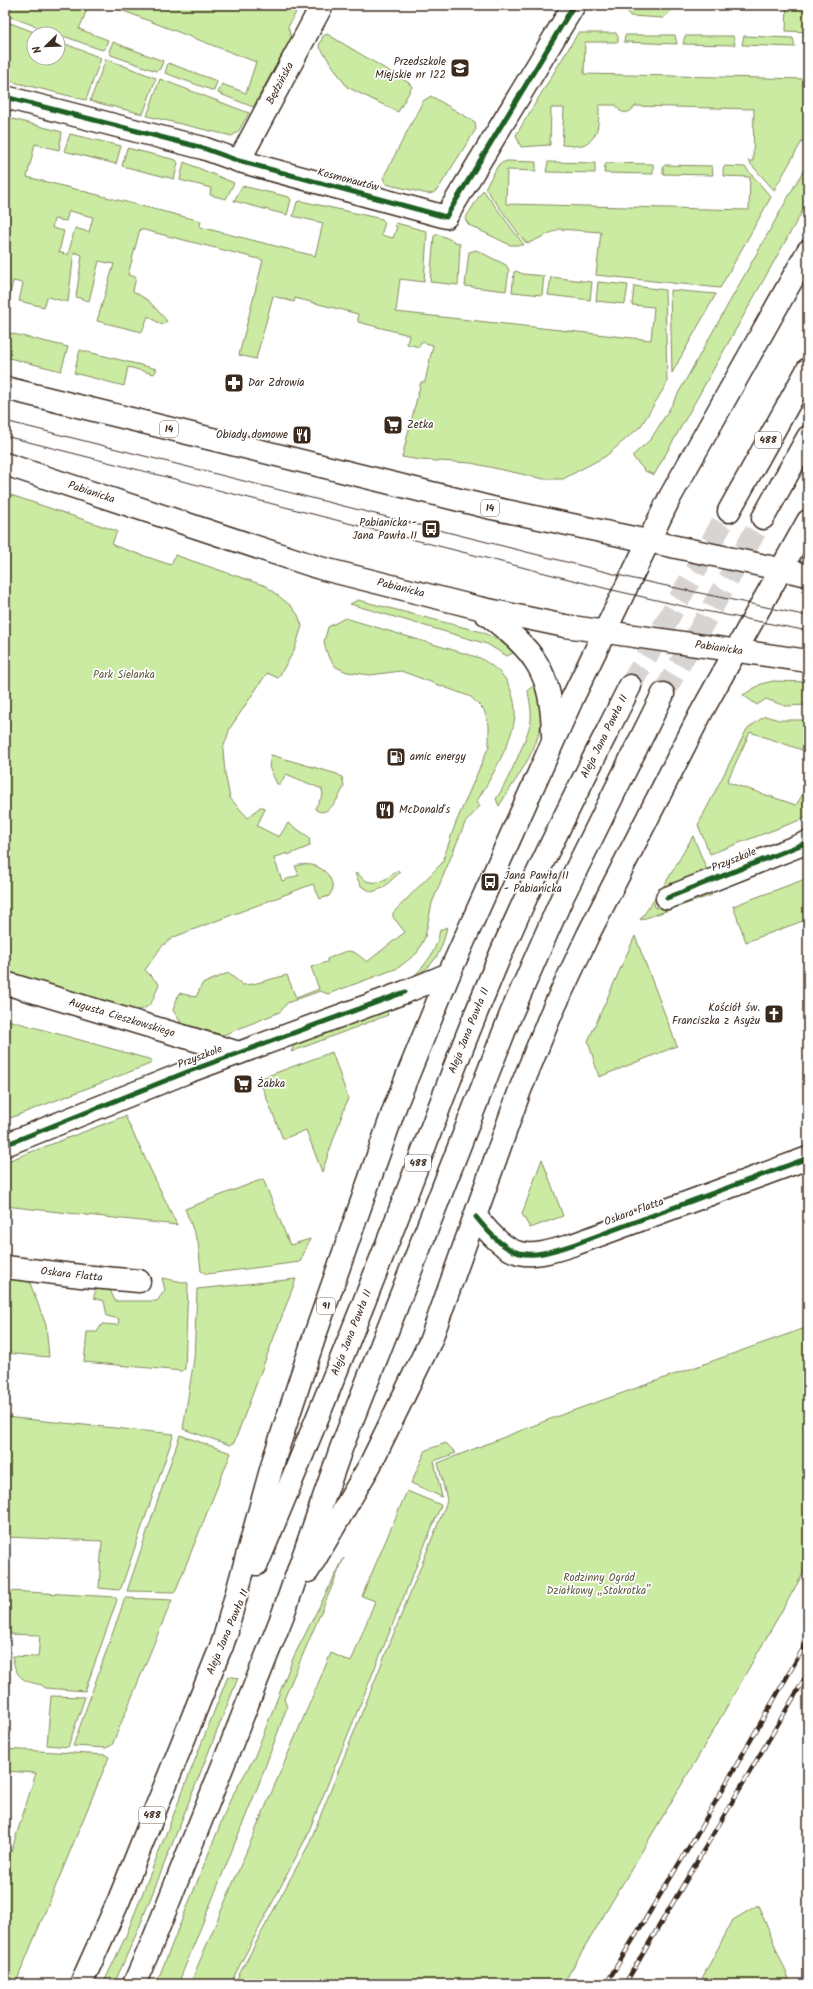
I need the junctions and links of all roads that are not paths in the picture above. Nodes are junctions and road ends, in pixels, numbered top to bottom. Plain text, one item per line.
1 (322, 5) edge
2 (574, 5) edge
3 (5, 97) edge
4 (239, 161) junction
5 (808, 252) edge
6 (808, 369) edge
7 (5, 388) edge
8 (808, 437) edge
9 (5, 464) edge
10 (729, 511) tunnel mouth
11 (763, 518) tunnel mouth
12 (808, 521) edge
13 (648, 541) junction
14 (782, 569) junction
15 (808, 575) edge
16 (479, 608) junction
17 (605, 632) junction
18 (736, 651) junction
19 (808, 661) edge
20 (630, 686) tunnel mouth
21 (663, 694) tunnel mouth
22 (554, 741) junction
23 (808, 842) edge
24 (667, 898) dead end
25 (449, 974) junction
26 (5, 983) edge
27 (239, 1053) junction
28 (5, 1145) edge
29 (808, 1158) edge
30 (476, 1217) junction
31 (5, 1267) edge
32 (139, 1281) dead end
33 (282, 1617) junction
34 (222, 1646) junction
35 (81, 1984) edge
36 (134, 1984) edge

1 - 4 main road, Będzińska
2 - 4 main road, Kosmonautów
3 - 4 main road, Kosmonautów
5 - 13 main road
6 - 10 main road, 488
7 - 13 main road, 14
8 - 11 main road
9 - 16 main road, Pabianicka
12 - 14 main road
13 - 14 main road, 14
13 - 17 main road
14 - 15 main road, 14
14 - 18 main road
16 - 17 main road, Pabianicka
16 - 22 main road
17 - 18 main road, Pabianicka
17 - 22 main road
18 - 19 main road, Pabianicka
18 - 30 main road
20 - 34 main road, Aleja Jana Pawła II / 488
21 - 33 main road
22 - 25 main road
23 - 24 main road, Przyszkole
25 - 27 main road, Przyszkole
25 - 34 main road, 91
26 - 27 main road, Augusta Cieszkowskiego
27 - 28 main road, Przyszkole
29 - 30 main road, Oskara Flatta
30 - 33 main road
31 - 32 main road, Oskara Flatta
33 - 36 main road
34 - 35 main road, Aleja Jana Pawła II / 488

